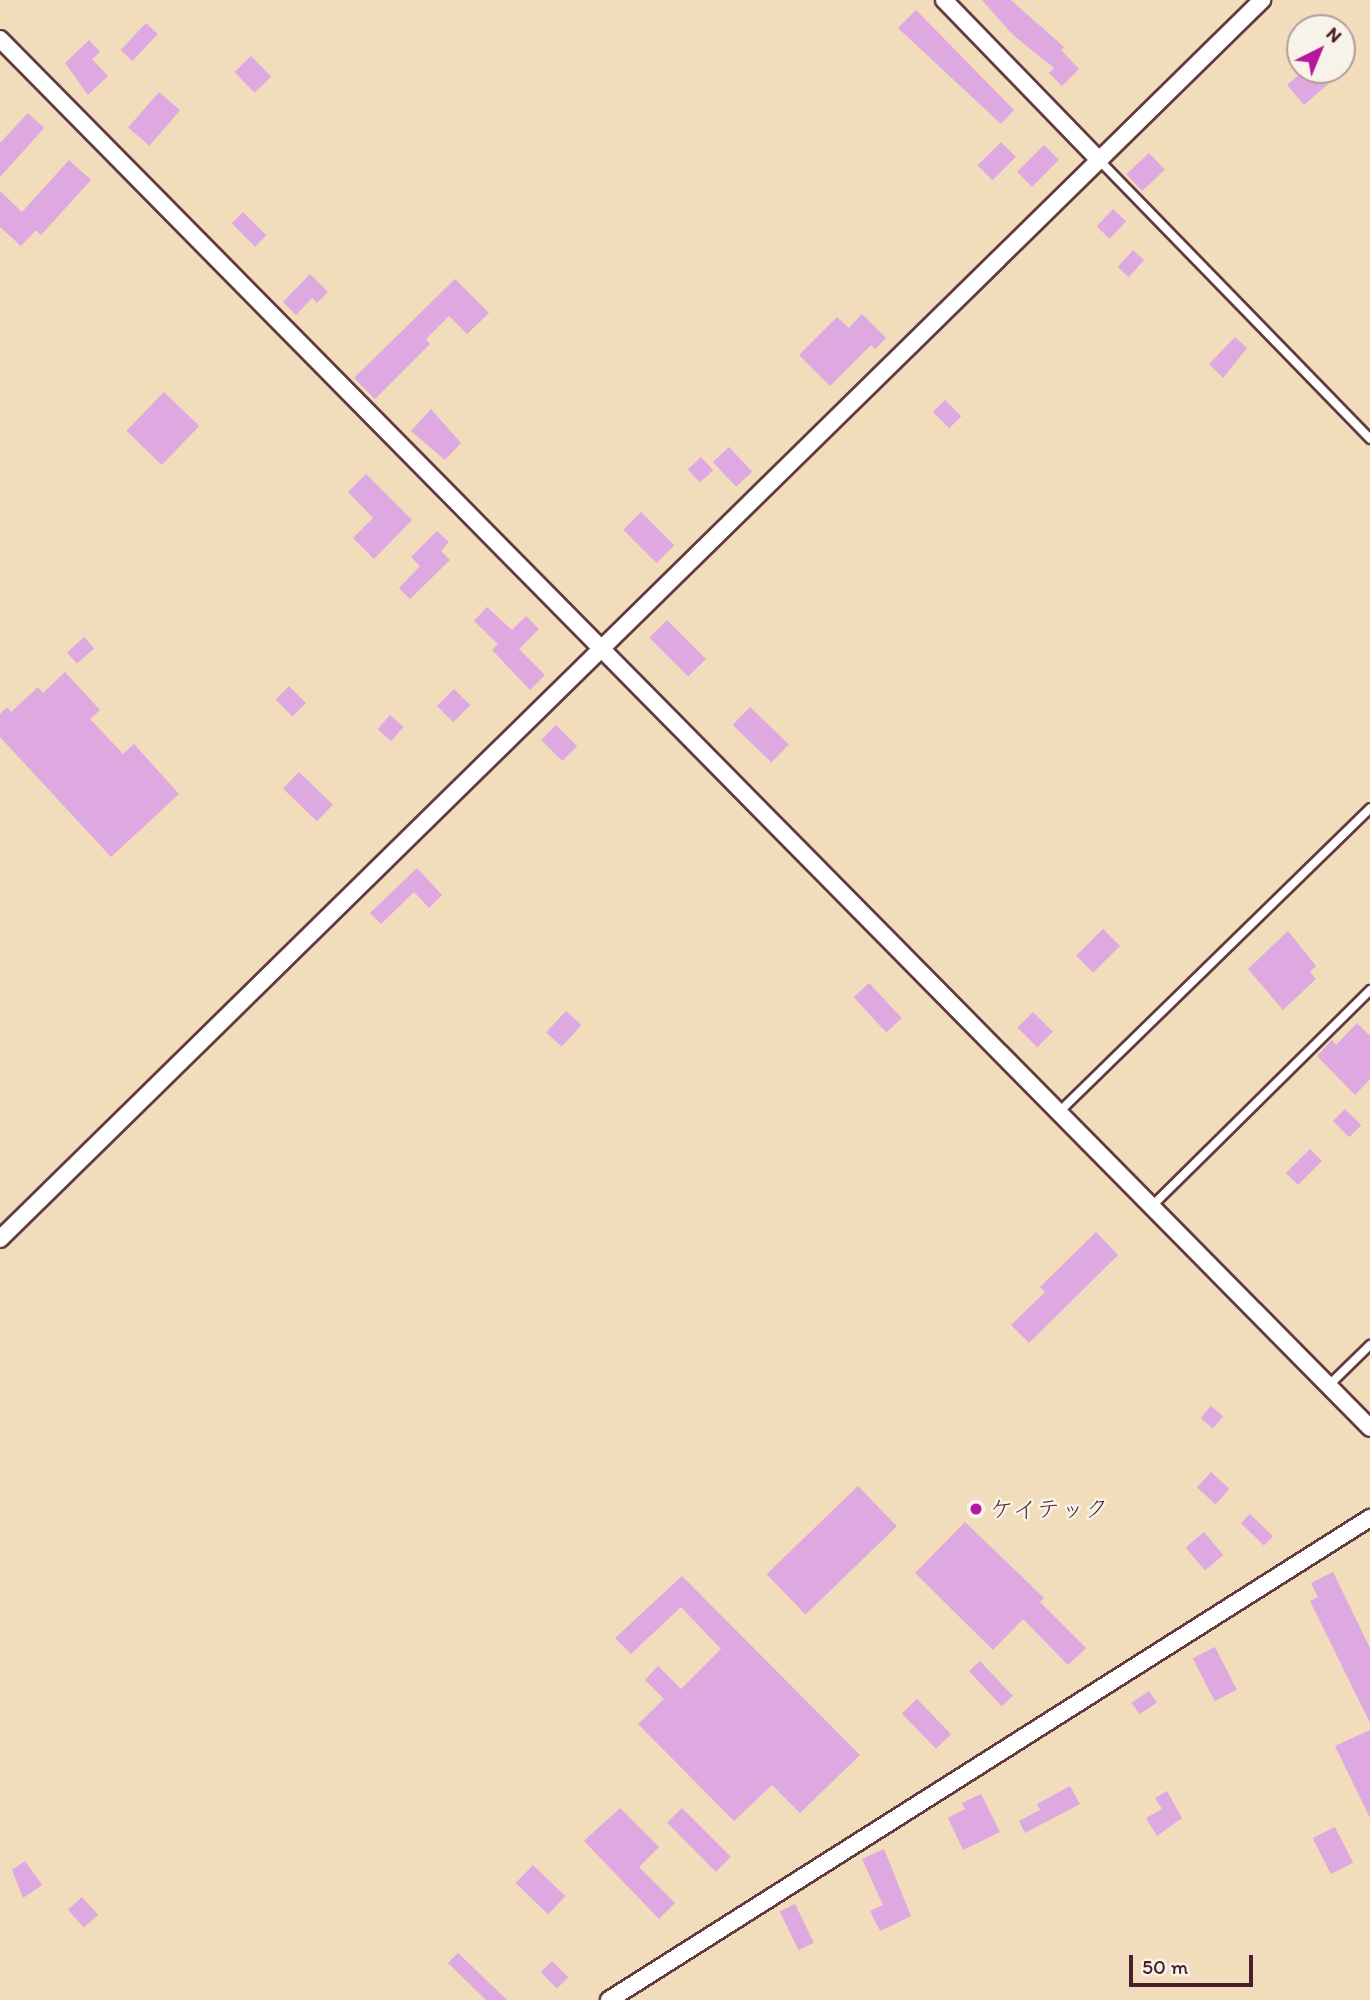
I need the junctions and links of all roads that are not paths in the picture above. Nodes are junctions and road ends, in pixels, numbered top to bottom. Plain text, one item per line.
1 (944, 0) edge
2 (1262, 0) edge
3 (0, 39) edge
4 (1099, 160) junction
5 (1370, 439) edge
6 (599, 651) junction
7 (1370, 808) edge
8 (1370, 990) edge
9 (1059, 1112) junction
10 (1152, 1206) junction
11 (0, 1239) edge
12 (1370, 1345) edge
13 (1328, 1386) junction
14 (1370, 1428) edge
15 (1370, 1518) edge
16 (609, 2000) edge

1 - 4 street
2 - 4 street
3 - 6 street
4 - 5 lane
4 - 6 street
6 - 9 street
6 - 11 street
7 - 9 lane
8 - 10 lane
9 - 10 street
10 - 13 street
12 - 13 lane
13 - 14 street
15 - 16 street

